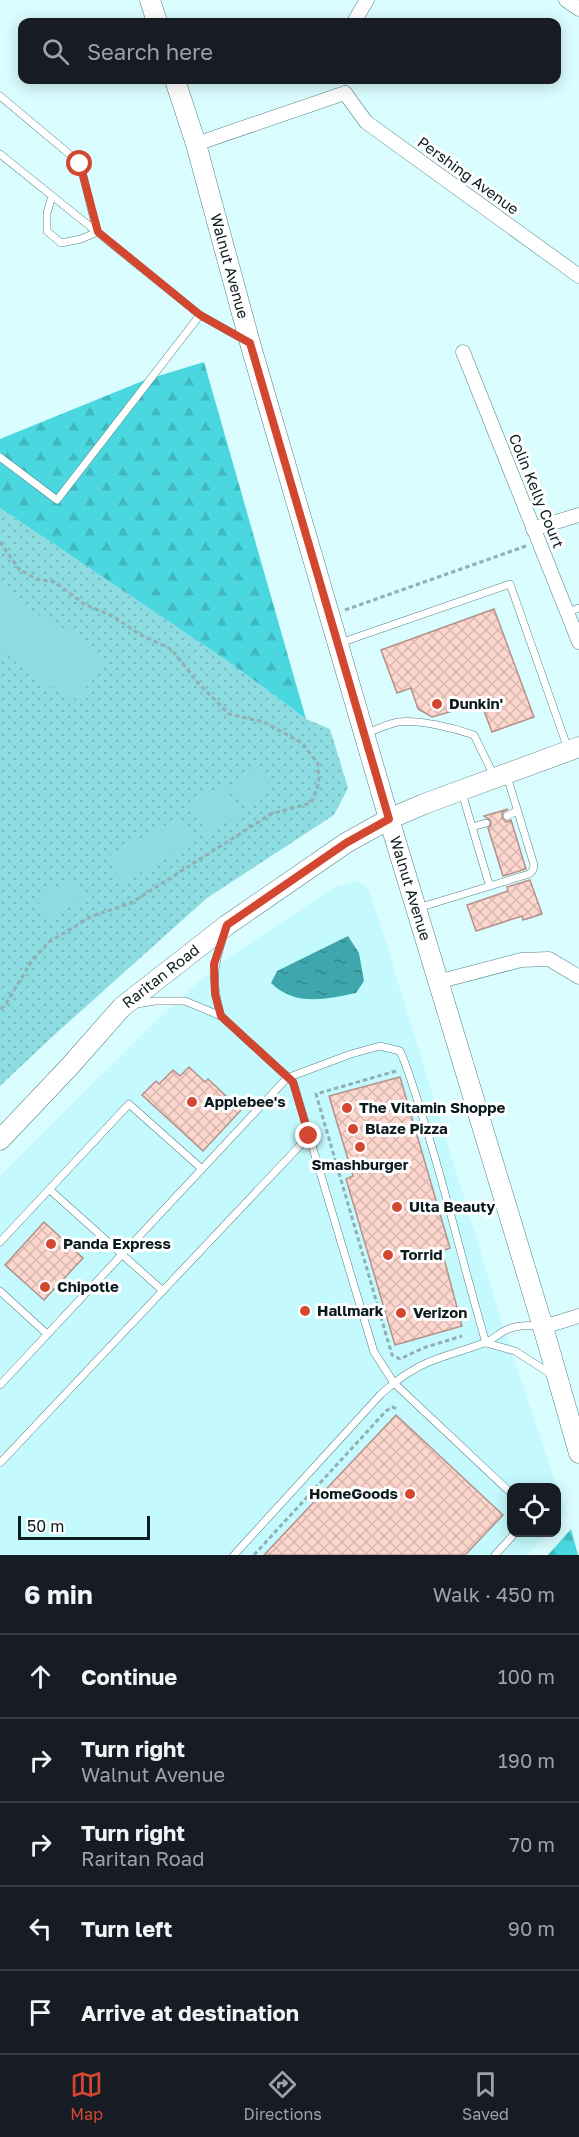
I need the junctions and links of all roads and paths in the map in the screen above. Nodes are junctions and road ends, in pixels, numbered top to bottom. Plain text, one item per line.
1 (150, 0) edge
2 (367, 0) edge
3 (566, 0) edge
4 (579, 9) edge
5 (156, 18) edge
6 (356, 18) edge
7 (177, 84) edge
8 (345, 86) edge
9 (0, 96) edge
10 (196, 144) junction
11 (0, 154) edge
12 (52, 196) junction
13 (98, 232) junction
14 (579, 276) edge
15 (200, 315) junction
16 (250, 343) junction
17 (463, 352) dead end
18 (0, 457) edge
19 (579, 515) edge
20 (535, 535) junction
21 (0, 542) edge
22 (573, 610) edge
23 (329, 615) junction
24 (579, 642) edge
25 (338, 644) junction
26 (364, 734) junction
27 (574, 749) edge
28 (501, 776) junction
29 (462, 790) junction
30 (517, 811) junction
31 (507, 816) dead end
32 (389, 819) junction
33 (486, 823) dead end
34 (472, 827) junction
35 (489, 884) junction
36 (415, 908) junction
37 (227, 925) junction
38 (579, 977) edge
39 (437, 982) junction
40 (122, 1007) junction
41 (0, 1010) edge
42 (221, 1016) junction
43 (407, 1068) junction
44 (287, 1078) junction
45 (309, 1136) junction
46 (0, 1140) edge
47 (202, 1169) junction
48 (50, 1190) junction
49 (0, 1242) edge
50 (122, 1255) junction
51 (0, 1291) edge
52 (163, 1292) junction
53 (579, 1316) edge
54 (543, 1326) junction
55 (47, 1334) junction
56 (462, 1336) dead end
57 (486, 1343) junction
58 (557, 1379) junction
59 (394, 1383) junction
60 (0, 1386) edge
61 (398, 1409) dead end
62 (579, 1453) edge
63 (0, 1463) edge
64 (507, 1489) edge
65 (512, 1537) edge
66 (234, 1555) edge
67 (254, 1555) edge
68 (495, 1555) edge

1 - 5 street
2 - 6 street
3 - 4 street
7 - 10 street, Walnut Avenue
8 - 10 street
8 - 14 street, Pershing Avenue
9 - 13 lane
10 - 16 street, Walnut Avenue
11 - 12 lane
12 - 13 lane
12 - 13 lane
13 - 15 lane
15 - 16 lane
15 - 18 lane
16 - 23 street, Walnut Avenue
17 - 20 street, Colin Kelly Court
19 - 20 street
20 - 22 street, Colin Kelly Court
20 - 23 path
21 - 41 path
22 - 24 street, Colin Kelly Court
23 - 25 street, Walnut Avenue
25 - 26 street, Walnut Avenue
25 - 27 lane
26 - 28 lane
26 - 32 street, Walnut Avenue
27 - 28 street, Raritan Road
28 - 29 street, Raritan Road
28 - 30 lane
29 - 32 street, Raritan Road
29 - 34 lane
30 - 31 lane
30 - 35 lane
32 - 36 street, Walnut Avenue
32 - 37 street, Raritan Road
33 - 34 lane
34 - 35 lane
35 - 36 lane
36 - 39 street, Walnut Avenue
37 - 40 street, Raritan Road
37 - 42 lane
38 - 39 street
39 - 54 street, Walnut Avenue
40 - 42 lane
40 - 46 street, Raritan Road
42 - 44 lane
43 - 44 lane
43 - 56 path
43 - 57 lane
44 - 45 lane
44 - 47 lane
45 - 52 lane
45 - 59 lane
47 - 48 lane
47 - 50 lane
48 - 49 lane
48 - 50 lane
50 - 52 lane
50 - 55 lane
51 - 55 lane
52 - 63 lane
53 - 54 street
54 - 57 lane
54 - 58 street, Walnut Avenue
55 - 60 lane
57 - 58 lane
57 - 59 lane
58 - 62 street, Walnut Avenue
59 - 64 lane
59 - 66 lane
61 - 67 path
65 - 68 lane

